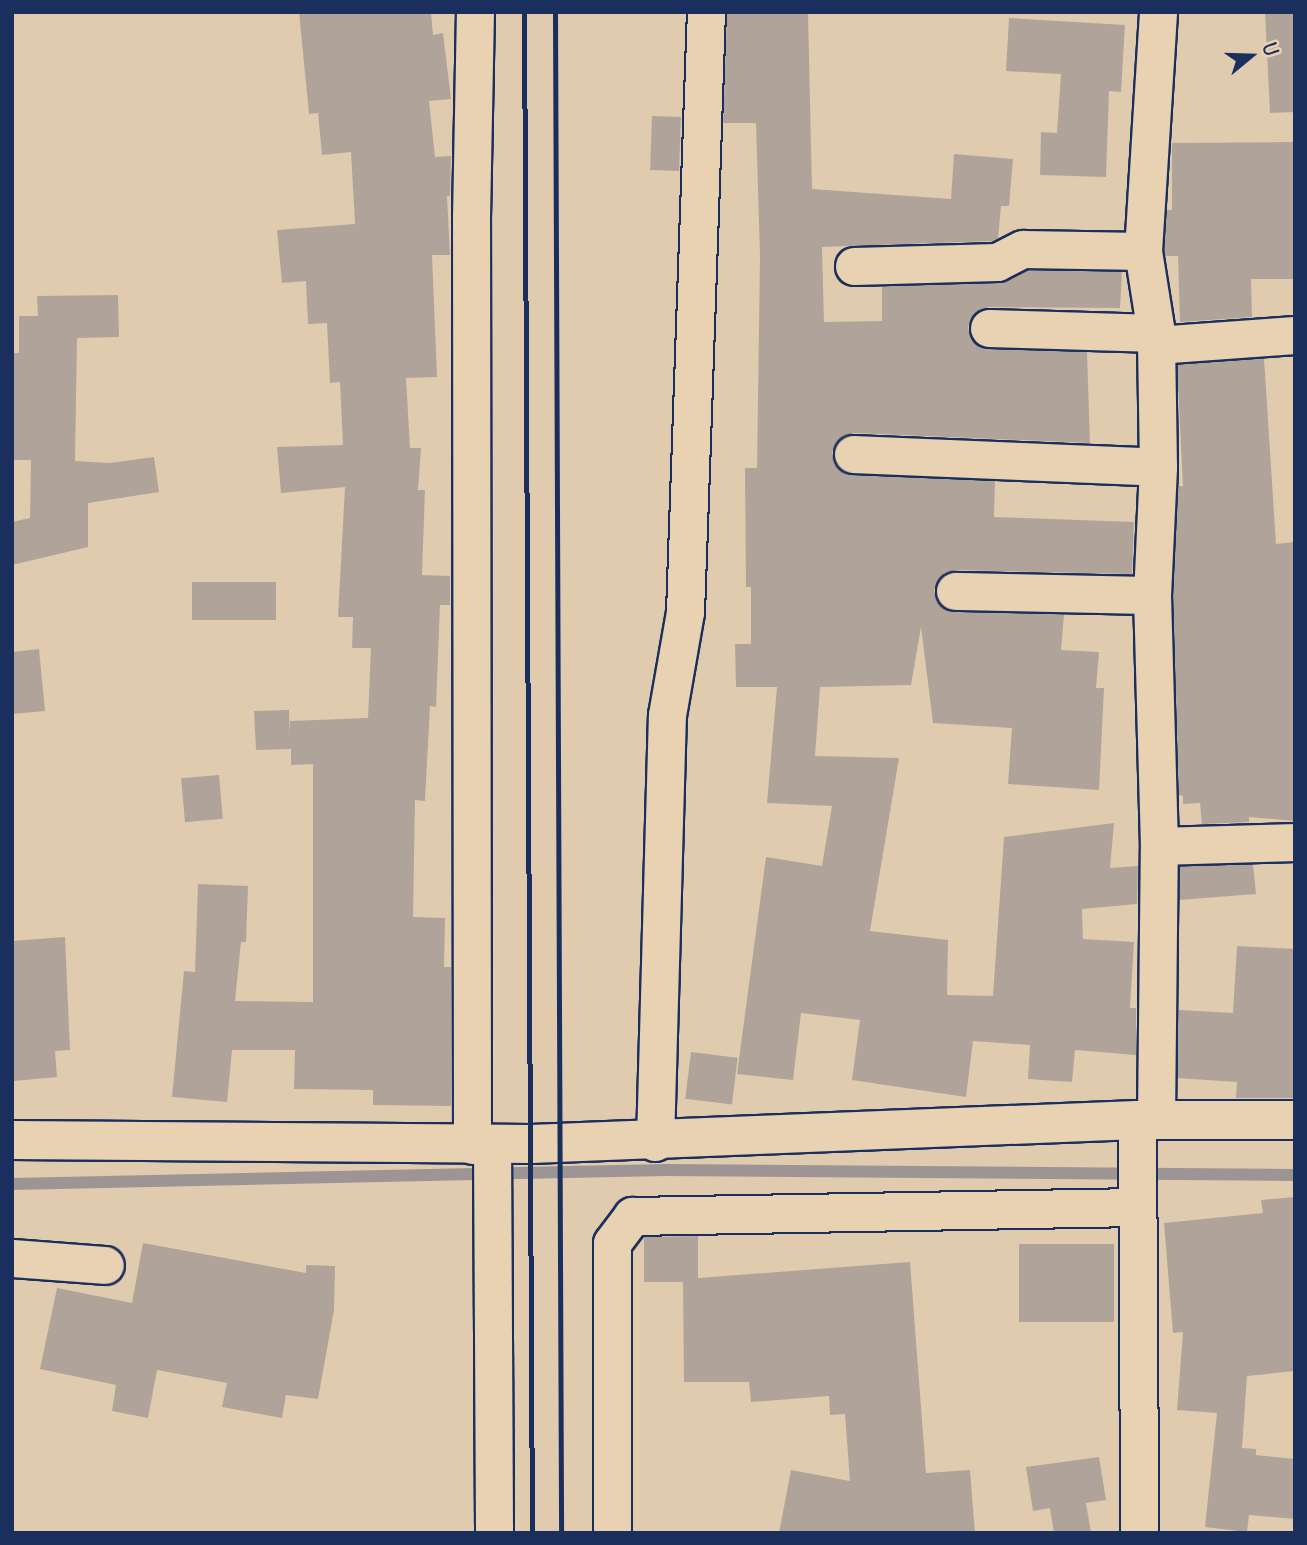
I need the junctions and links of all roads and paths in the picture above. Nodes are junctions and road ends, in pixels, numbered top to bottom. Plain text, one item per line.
1 (475, 12) edge
2 (706, 12) edge
3 (1158, 12) edge
4 (1143, 251) junction
5 (854, 266) dead end
6 (989, 328) dead end
7 (1295, 335) edge
8 (1156, 339) junction
9 (853, 454) dead end
10 (1158, 467) junction
11 (955, 591) dead end
12 (1152, 596) junction
13 (1295, 842) edge
14 (1159, 846) junction
15 (1295, 1120) edge
16 (12, 1140) edge
17 (655, 1142) junction
18 (485, 1152) junction
19 (1140, 1158) junction
20 (12, 1258) edge
21 (105, 1265) dead end
22 (494, 1533) edge
23 (612, 1533) edge
24 (1139, 1533) edge

1 - 18 street
2 - 17 street
3 - 4 street
4 - 5 street
4 - 8 street
6 - 8 street
7 - 8 street
8 - 10 street
9 - 10 street
10 - 12 street
11 - 12 street
12 - 14 street
13 - 14 street
14 - 19 street
15 - 19 main road
16 - 18 main road
17 - 18 main road
17 - 19 main road
18 - 22 street
19 - 23 street
19 - 24 street
20 - 21 street

